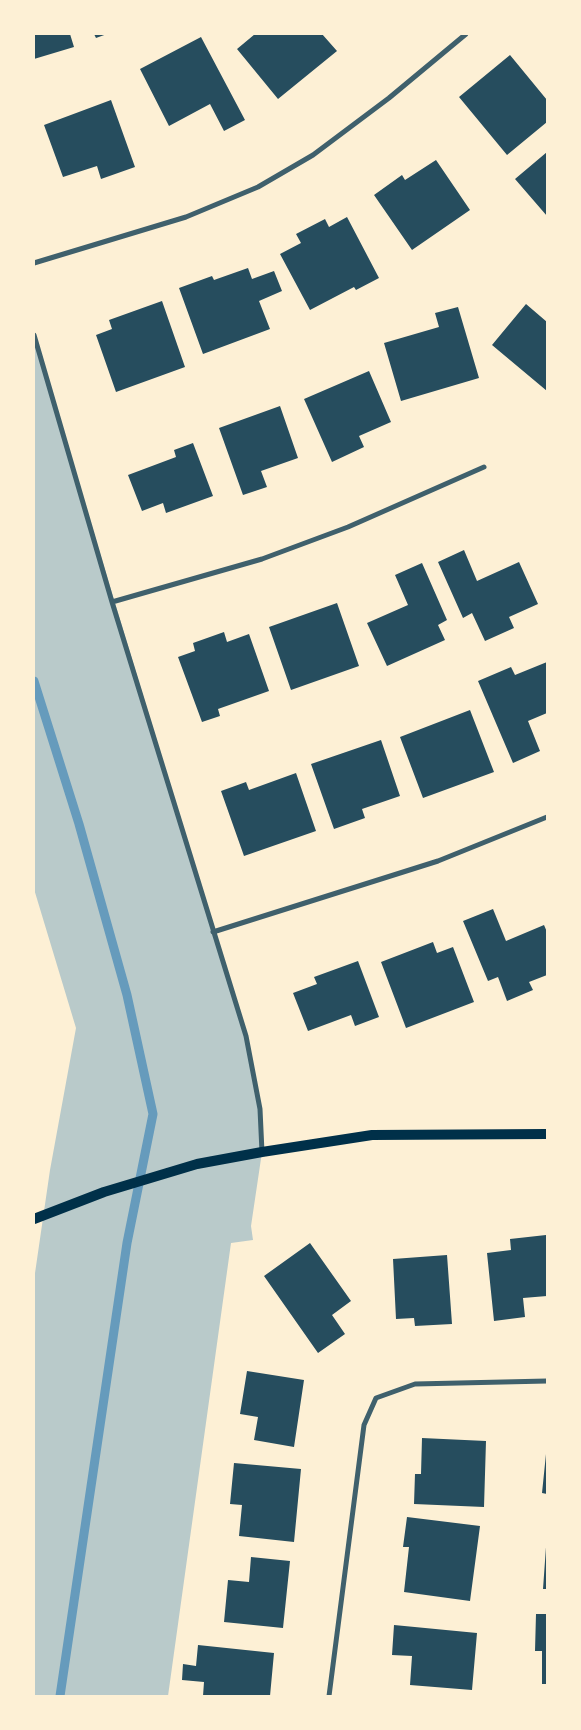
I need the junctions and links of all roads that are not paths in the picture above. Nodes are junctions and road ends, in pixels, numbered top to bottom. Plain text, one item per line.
1 (466, 34) edge
2 (34, 262) edge
3 (34, 335) edge
4 (484, 467) dead end
5 (112, 602) junction
6 (547, 817) edge
7 (213, 932) junction
8 (547, 1134) edge
9 (262, 1152) junction
10 (34, 1219) edge
11 (547, 1382) edge
12 (329, 1696) edge

1 - 2 street
3 - 5 street
4 - 5 street
5 - 7 street
6 - 7 street
7 - 9 street
8 - 9 main road
9 - 10 main road
11 - 12 street

